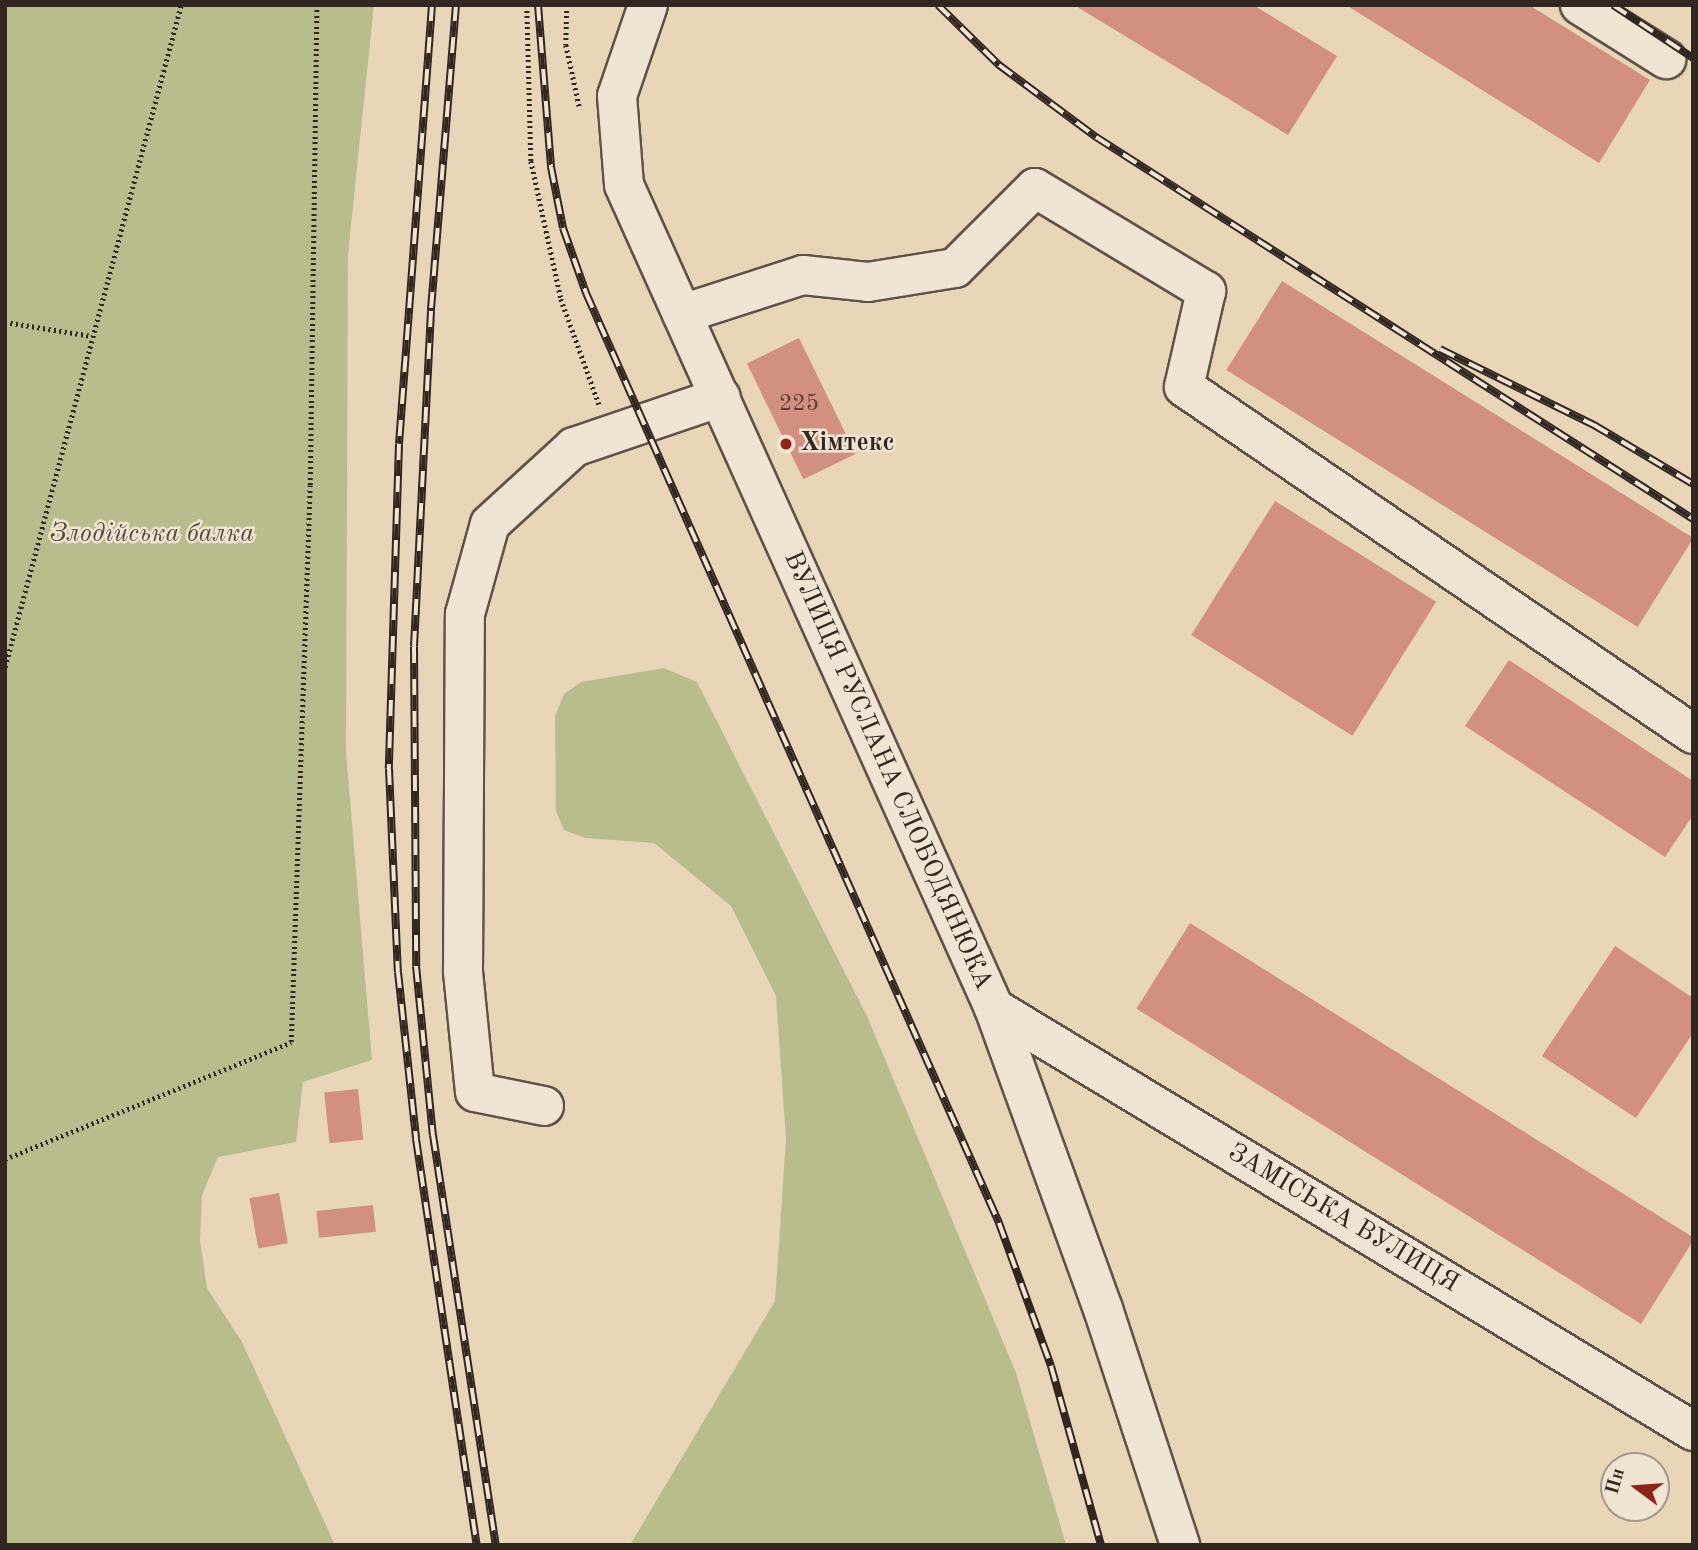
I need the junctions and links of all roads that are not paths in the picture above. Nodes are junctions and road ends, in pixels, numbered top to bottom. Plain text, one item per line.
1 (649, 5) edge
2 (1580, 5) edge
3 (1666, 59) dead end
4 (682, 314) junction
5 (720, 397) junction
6 (1693, 734) edge
7 (993, 1008) junction
8 (544, 1106) dead end
9 (1693, 1431) edge
10 (1180, 1545) edge

1 - 4 street, ВУЛИЦЯ РУСЛАНА СЛОБОДЯНЮКА
2 - 3 street
4 - 5 street, ВУЛИЦЯ РУСЛАНА СЛОБОДЯНЮКА
4 - 6 street
5 - 7 street, ВУЛИЦЯ РУСЛАНА СЛОБОДЯНЮКА
5 - 8 street
7 - 9 street, ЗАМІСЬКА ВУЛИЦЯ
7 - 10 street, ВУЛИЦЯ РУСЛАНА СЛОБОДЯНЮКА

